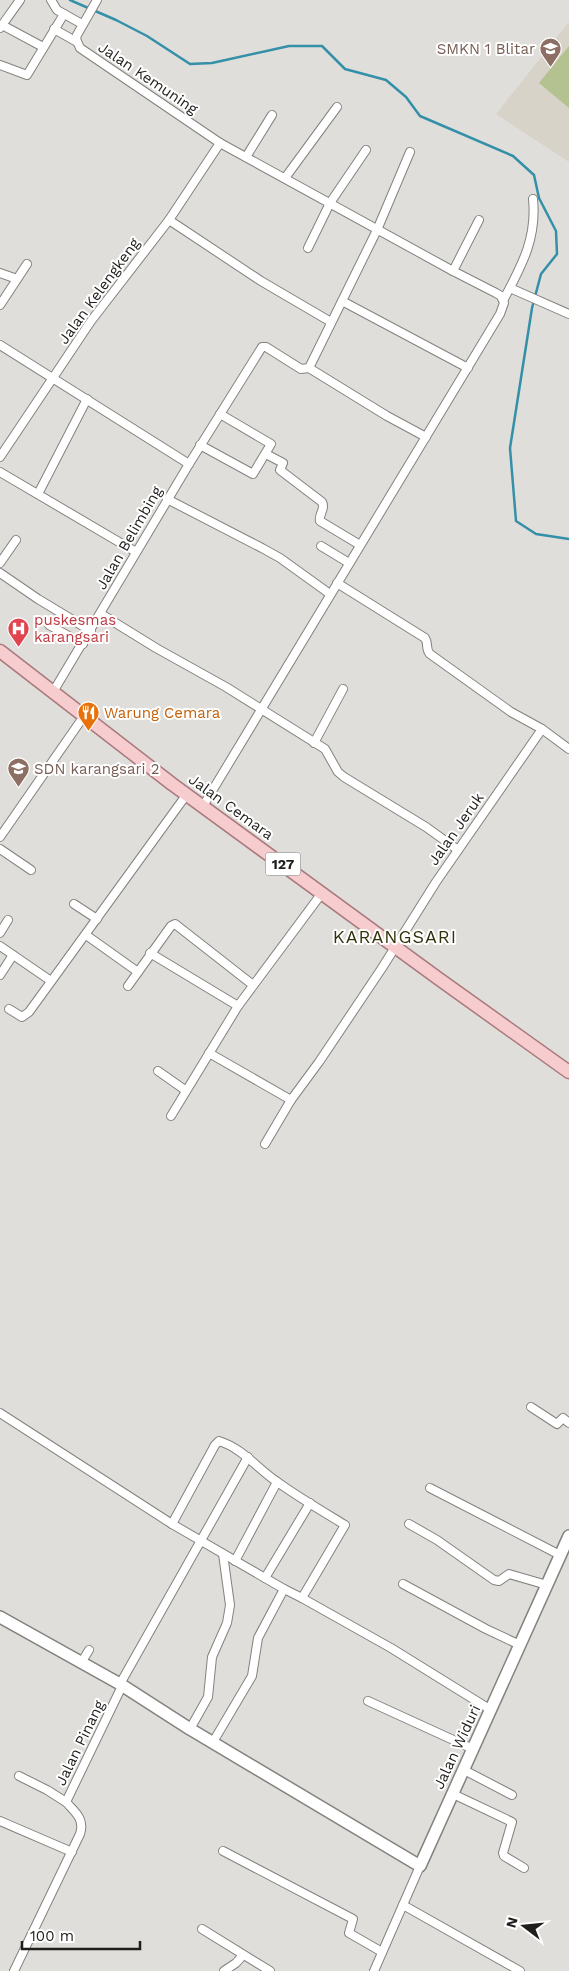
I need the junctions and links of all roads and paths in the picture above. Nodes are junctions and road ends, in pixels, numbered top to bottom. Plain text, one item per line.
1 (20, 0) edge
2 (51, 0) edge
3 (95, 2) edge
4 (64, 14) junction
5 (82, 24) junction
6 (1, 27) edge
7 (54, 30) junction
8 (77, 42) junction
9 (43, 47) junction
10 (0, 64) edge
11 (337, 107) dead end
12 (272, 115) dead end
13 (220, 143) junction
14 (366, 150) dead end
15 (410, 152) dead end
16 (246, 157) junction
17 (285, 178) junction
18 (533, 199) dead end
19 (330, 203) junction
20 (169, 220) junction
21 (479, 220) dead end
22 (378, 230) junction
23 (308, 248) dead end
24 (27, 264) dead end
25 (453, 271) junction
26 (0, 273) edge
27 (17, 279) junction
28 (510, 288) junction
29 (504, 300) junction
30 (342, 301) junction
31 (0, 305) edge
32 (569, 314) edge
33 (331, 322) junction
34 (0, 345) edge
35 (310, 368) junction
36 (468, 368) junction
37 (54, 378) junction
38 (87, 399) junction
39 (220, 414) junction
40 (426, 437) junction
41 (200, 445) junction
42 (1, 452) edge
43 (266, 454) junction
44 (189, 464) junction
45 (0, 472) edge
46 (38, 494) junction
47 (167, 499) junction
48 (16, 540) dead end
49 (361, 543) junction
50 (320, 546) dead end
51 (136, 552) junction
52 (0, 563) edge
53 (349, 563) junction
54 (0, 573) edge
55 (336, 584) junction
56 (330, 594) junction
57 (101, 614) junction
58 (48, 625) dead end
59 (91, 631) junction
60 (83, 644) junction
61 (0, 651) edge
62 (343, 689) dead end
63 (53, 692) junction
64 (261, 709) junction
65 (84, 716) junction
66 (542, 729) junction
67 (314, 743) junction
68 (569, 748) edge
69 (187, 794) junction
70 (203, 806) junction
71 (0, 837) edge
72 (0, 849) edge
73 (458, 850) junction
74 (30, 870) dead end
75 (322, 893) junction
76 (74, 904) dead end
77 (97, 919) junction
78 (8, 920) dead end
79 (0, 933) edge
80 (86, 935) junction
81 (0, 946) edge
82 (395, 947) junction
83 (150, 953) junction
84 (13, 955) junction
85 (138, 972) junction
86 (0, 976) edge
87 (51, 981) junction
88 (253, 985) junction
89 (128, 986) dead end
90 (238, 1006) junction
91 (9, 1009) dead end
92 (209, 1053) junction
93 (158, 1071) dead end
94 (569, 1072) edge
95 (186, 1090) junction
96 (291, 1100) junction
97 (171, 1116) dead end
98 (265, 1144) dead end
99 (531, 1407) dead end
100 (0, 1413) edge
101 (569, 1423) edge
102 (248, 1457) junction
103 (277, 1482) junction
104 (430, 1488) dead end
105 (310, 1503) junction
106 (172, 1524) junction
107 (409, 1524) dead end
108 (569, 1536) edge
109 (202, 1542) junction
110 (223, 1554) junction
111 (560, 1555) junction
112 (235, 1561) junction
113 (265, 1578) junction
114 (403, 1584) dead end
115 (547, 1585) junction
116 (284, 1589) junction
117 (302, 1598) junction
118 (0, 1617) edge
119 (520, 1645) junction
120 (89, 1650) dead end
121 (81, 1663) junction
122 (121, 1685) junction
123 (368, 1701) dead end
124 (491, 1710) junction
125 (190, 1729) junction
126 (213, 1742) junction
127 (473, 1749) junction
128 (464, 1770) junction
129 (19, 1776) dead end
130 (453, 1794) junction
131 (512, 1795) dead end
132 (66, 1802) junction
133 (0, 1821) edge
134 (224, 1851) dead end
135 (72, 1852) junction
136 (420, 1866) junction
137 (524, 1868) dead end
138 (403, 1905) junction
139 (202, 1929) dead end
140 (382, 1952) junction
141 (243, 1954) junction
142 (14, 1971) edge
143 (224, 1971) edge
144 (270, 1971) edge
145 (374, 1971) edge
146 (520, 1971) edge

1 - 6 street
2 - 4 street
3 - 5 street, Jalan Kemuning
4 - 5 street
4 - 7 street
5 - 8 street, Jalan Kemuning
6 - 9 street
7 - 8 street
7 - 9 street
8 - 13 street, Jalan Kemuning
9 - 10 street
11 - 17 street
12 - 16 street
13 - 16 street, Jalan Kemuning
13 - 20 street, Jalan Kelengkeng
14 - 19 street
15 - 22 street
16 - 17 street, Jalan Kemuning
17 - 19 street, Jalan Kemuning
18 - 28 street
19 - 22 street, Jalan Kemuning
19 - 23 street
20 - 33 street
20 - 37 street, Jalan Kelengkeng
21 - 25 street
22 - 25 street, Jalan Kemuning
22 - 30 street
24 - 27 street
25 - 29 street, Jalan Kemuning
26 - 27 street
27 - 31 street
28 - 29 street
28 - 32 street
29 - 36 street
30 - 33 street
30 - 36 street
33 - 35 street
34 - 37 street
35 - 39 street, Jalan Belimbing
35 - 40 street
36 - 40 street
37 - 38 street
37 - 42 street, Jalan Kelengkeng
38 - 44 street
38 - 46 street
39 - 41 street, Jalan Belimbing
39 - 43 street
40 - 49 street
41 - 43 street
41 - 44 street, Jalan Belimbing
43 - 49 street
44 - 47 street, Jalan Belimbing
45 - 46 street
46 - 51 street
47 - 51 street, Jalan Belimbing
47 - 56 street
48 - 52 street
49 - 53 street
50 - 53 street
51 - 57 street, Jalan Belimbing
53 - 55 street
54 - 59 street
55 - 56 street
55 - 66 street
56 - 64 street
57 - 59 street, Jalan Belimbing
57 - 64 street
58 - 60 street
59 - 60 street, Jalan Belimbing
60 - 63 street, Jalan Belimbing
61 - 63 main road, Jalan Cemara / 127
62 - 67 street
63 - 65 main road, Jalan Cemara / 127
64 - 67 street
64 - 70 street
65 - 69 main road, Jalan Cemara / 127
65 - 71 street
66 - 68 street
66 - 73 street, Jalan Jeruk
67 - 73 street
69 - 70 main road, Jalan Cemara / 127
69 - 77 street
70 - 75 main road, Jalan Cemara / 127
72 - 74 street
73 - 82 street, Jalan Jeruk
75 - 82 main road, Jalan Cemara / 127
75 - 88 street
76 - 77 street
77 - 80 street
78 - 79 street
80 - 85 street
80 - 87 street
81 - 84 street
82 - 94 main road, Jalan Cemara / 127
82 - 96 street, Jalan Jeruk
83 - 85 street
83 - 88 street
83 - 90 street
84 - 86 street
84 - 87 street
85 - 89 street
87 - 91 street
88 - 90 street
90 - 92 street
92 - 95 street
92 - 96 street
93 - 95 street
95 - 97 street
96 - 98 street, Jalan Jeruk
99 - 101 street
100 - 106 street
102 - 103 street
102 - 106 street
102 - 109 street, Jalan Pinang
103 - 105 street
103 - 112 street
104 - 111 street
105 - 113 street
105 - 117 street
106 - 109 street
107 - 115 street
108 - 111 main road, Jalan Widuri
109 - 110 street
109 - 122 street, Jalan Pinang
110 - 112 street
110 - 125 street
111 - 115 main road, Jalan Widuri
112 - 113 street
113 - 116 street
114 - 119 street
115 - 119 main road, Jalan Widuri
116 - 117 street
116 - 126 street
117 - 124 street
118 - 121 main road
119 - 124 main road, Jalan Widuri
120 - 121 street
121 - 122 main road
122 - 125 main road
122 - 132 street, Jalan Pinang
123 - 127 street
124 - 127 main road, Jalan Widuri
125 - 126 main road
126 - 136 main road
127 - 128 main road, Jalan Widuri
128 - 130 main road, Jalan Widuri
128 - 131 street
129 - 132 street
130 - 136 main road, Jalan Widuri
130 - 137 street
132 - 135 street, Jalan Pinang
133 - 135 street
134 - 140 street
135 - 142 street, Jalan Pinang
136 - 138 street, Jalan Widuri
138 - 140 street, Jalan Widuri
138 - 146 street
139 - 141 street
140 - 145 street, Jalan Widuri
141 - 143 street
141 - 144 street

